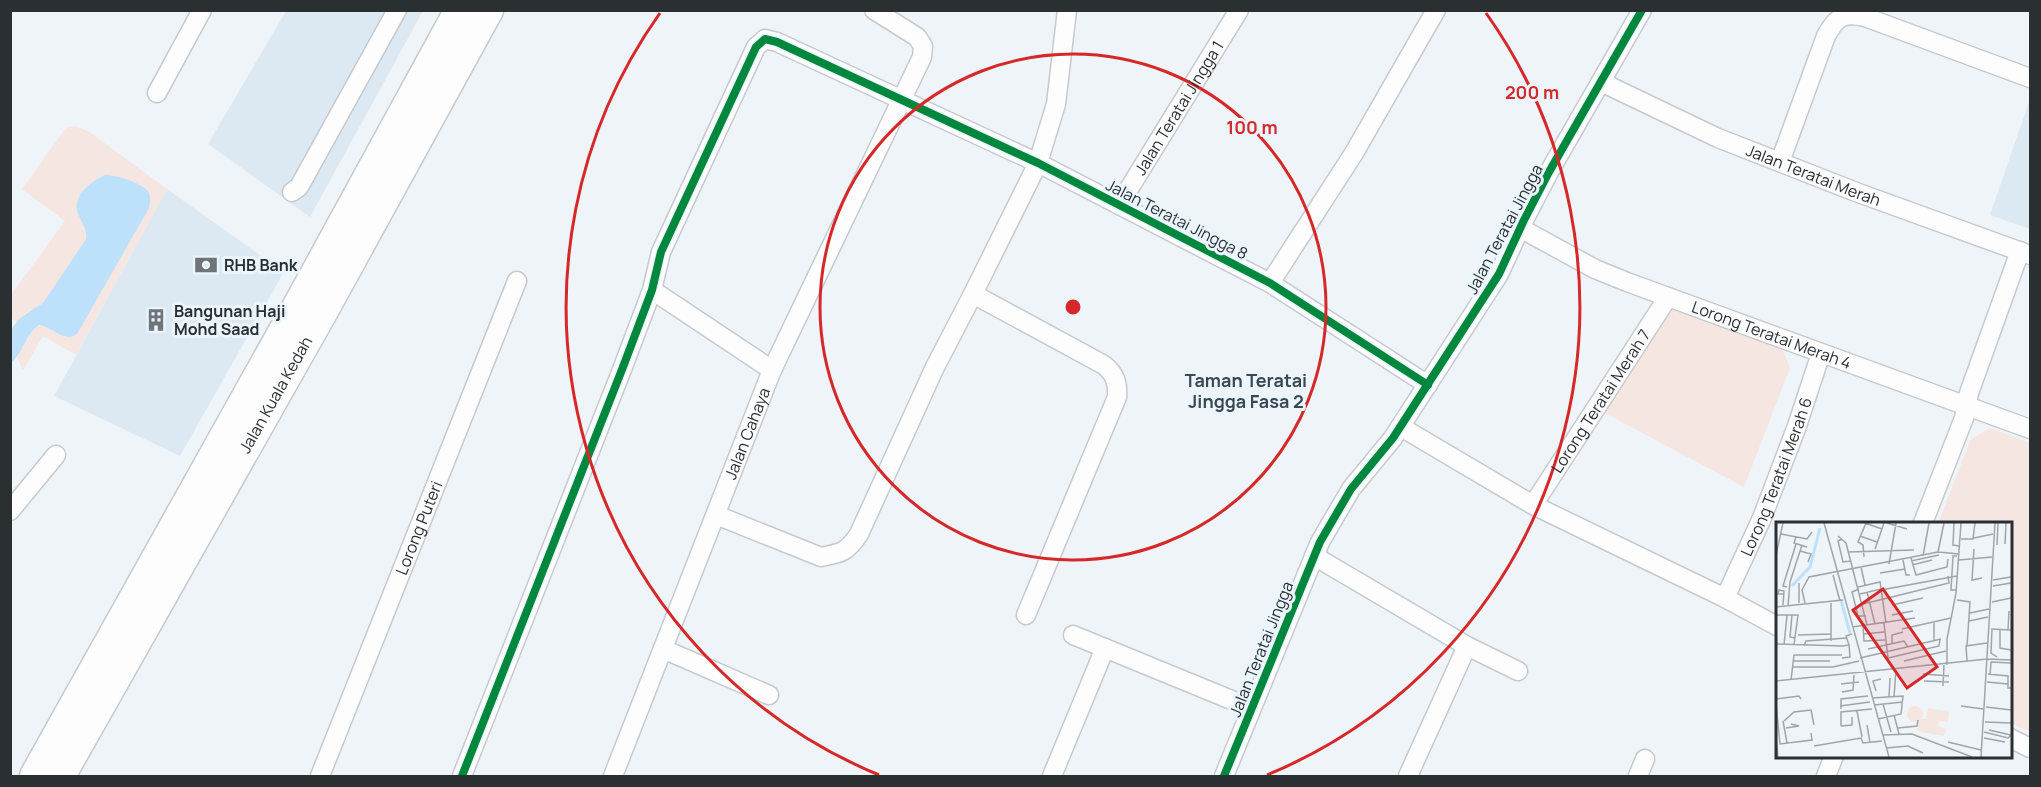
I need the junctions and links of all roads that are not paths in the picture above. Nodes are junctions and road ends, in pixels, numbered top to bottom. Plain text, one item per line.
1 (202, 10) edge
2 (397, 10) edge
3 (488, 10) edge
4 (874, 10) edge
5 (1067, 10) edge
6 (1239, 10) edge
7 (1436, 10) edge
8 (1642, 10) edge
9 (454, 13) edge
10 (2031, 78) edge
11 (1601, 82) junction
12 (157, 93) dead end
13 (901, 100) junction
14 (1780, 162) junction
15 (1038, 163) junction
16 (292, 192) dead end
17 (1119, 205) junction
18 (1521, 228) junction
19 (2025, 253) edge
20 (517, 280) dead end
21 (1270, 282) junction
22 (652, 290) junction
23 (973, 294) junction
24 (1668, 297) junction
25 (1821, 353) junction
26 (772, 370) junction
27 (1428, 384) junction
28 (1966, 406) junction
29 (1401, 427) junction
30 (2031, 429) edge
31 (56, 455) dead end
32 (1533, 505) junction
33 (10, 511) edge
34 (716, 515) junction
35 (1923, 522) edge
36 (1314, 556) junction
37 (1725, 598) junction
38 (1026, 615) dead end
39 (1776, 625) edge
40 (1073, 635) dead end
41 (1467, 646) junction
42 (1105, 648) junction
43 (663, 650) junction
44 (1518, 671) dead end
45 (769, 695) dead end
46 (1251, 708) junction
47 (2011, 738) edge
48 (2031, 748) edge
49 (1834, 757) edge
50 (1645, 759) dead end
51 (35, 777) edge
52 (60, 777) edge
53 (320, 777) edge
54 (462, 777) edge
55 (613, 777) edge
56 (1052, 777) edge
57 (1224, 777) edge
58 (1408, 777) edge
59 (1638, 777) edge
60 (1826, 777) edge

1 - 12 street
2 - 16 street
3 - 52 main road, Jalan Kuala Kedah
4 - 13 street, Jalan Cahaya
5 - 15 street
6 - 17 street, Jalan Teratai Jingga 1
7 - 21 street
8 - 11 street, Jalan Teratai Jingga
9 - 51 main road, Jalan Kuala Kedah
10 - 14 street
11 - 14 street, Jalan Teratai Merah
11 - 18 street, Jalan Teratai Jingga
13 - 15 street, Jalan Teratai Jingga 8
13 - 22 street, Jalan Teratai Jingga 8
13 - 26 street, Jalan Cahaya
14 - 19 street, Jalan Teratai Merah
15 - 17 street, Jalan Teratai Jingga 8
15 - 23 street
17 - 21 street, Jalan Teratai Jingga 8
18 - 24 street, Lorong Teratai Merah 4
18 - 27 street, Jalan Teratai Jingga
19 - 28 street
20 - 53 street, Lorong Puteri
21 - 27 street, Jalan Teratai Jingga 8
22 - 26 street
22 - 54 street
23 - 34 street
23 - 38 street
24 - 25 street, Lorong Teratai Merah 4
24 - 32 street, Lorong Teratai Merah 7
25 - 28 street, Lorong Teratai Merah 4
25 - 37 street, Lorong Teratai Merah 6
26 - 34 street, Jalan Cahaya
27 - 29 street, Jalan Teratai Jingga
28 - 30 street, Lorong Teratai Merah 4
28 - 35 street
29 - 32 street
29 - 36 street, Jalan Teratai Jingga
31 - 33 street
32 - 37 street
34 - 43 street, Jalan Cahaya
36 - 41 street
36 - 46 street, Jalan Teratai Jingga
37 - 39 street
40 - 42 street
41 - 44 street
41 - 58 street
42 - 46 street
42 - 56 street
43 - 45 street
43 - 55 street, Jalan Cahaya
46 - 57 street, Jalan Teratai Jingga
47 - 48 street
49 - 60 street
50 - 59 street

